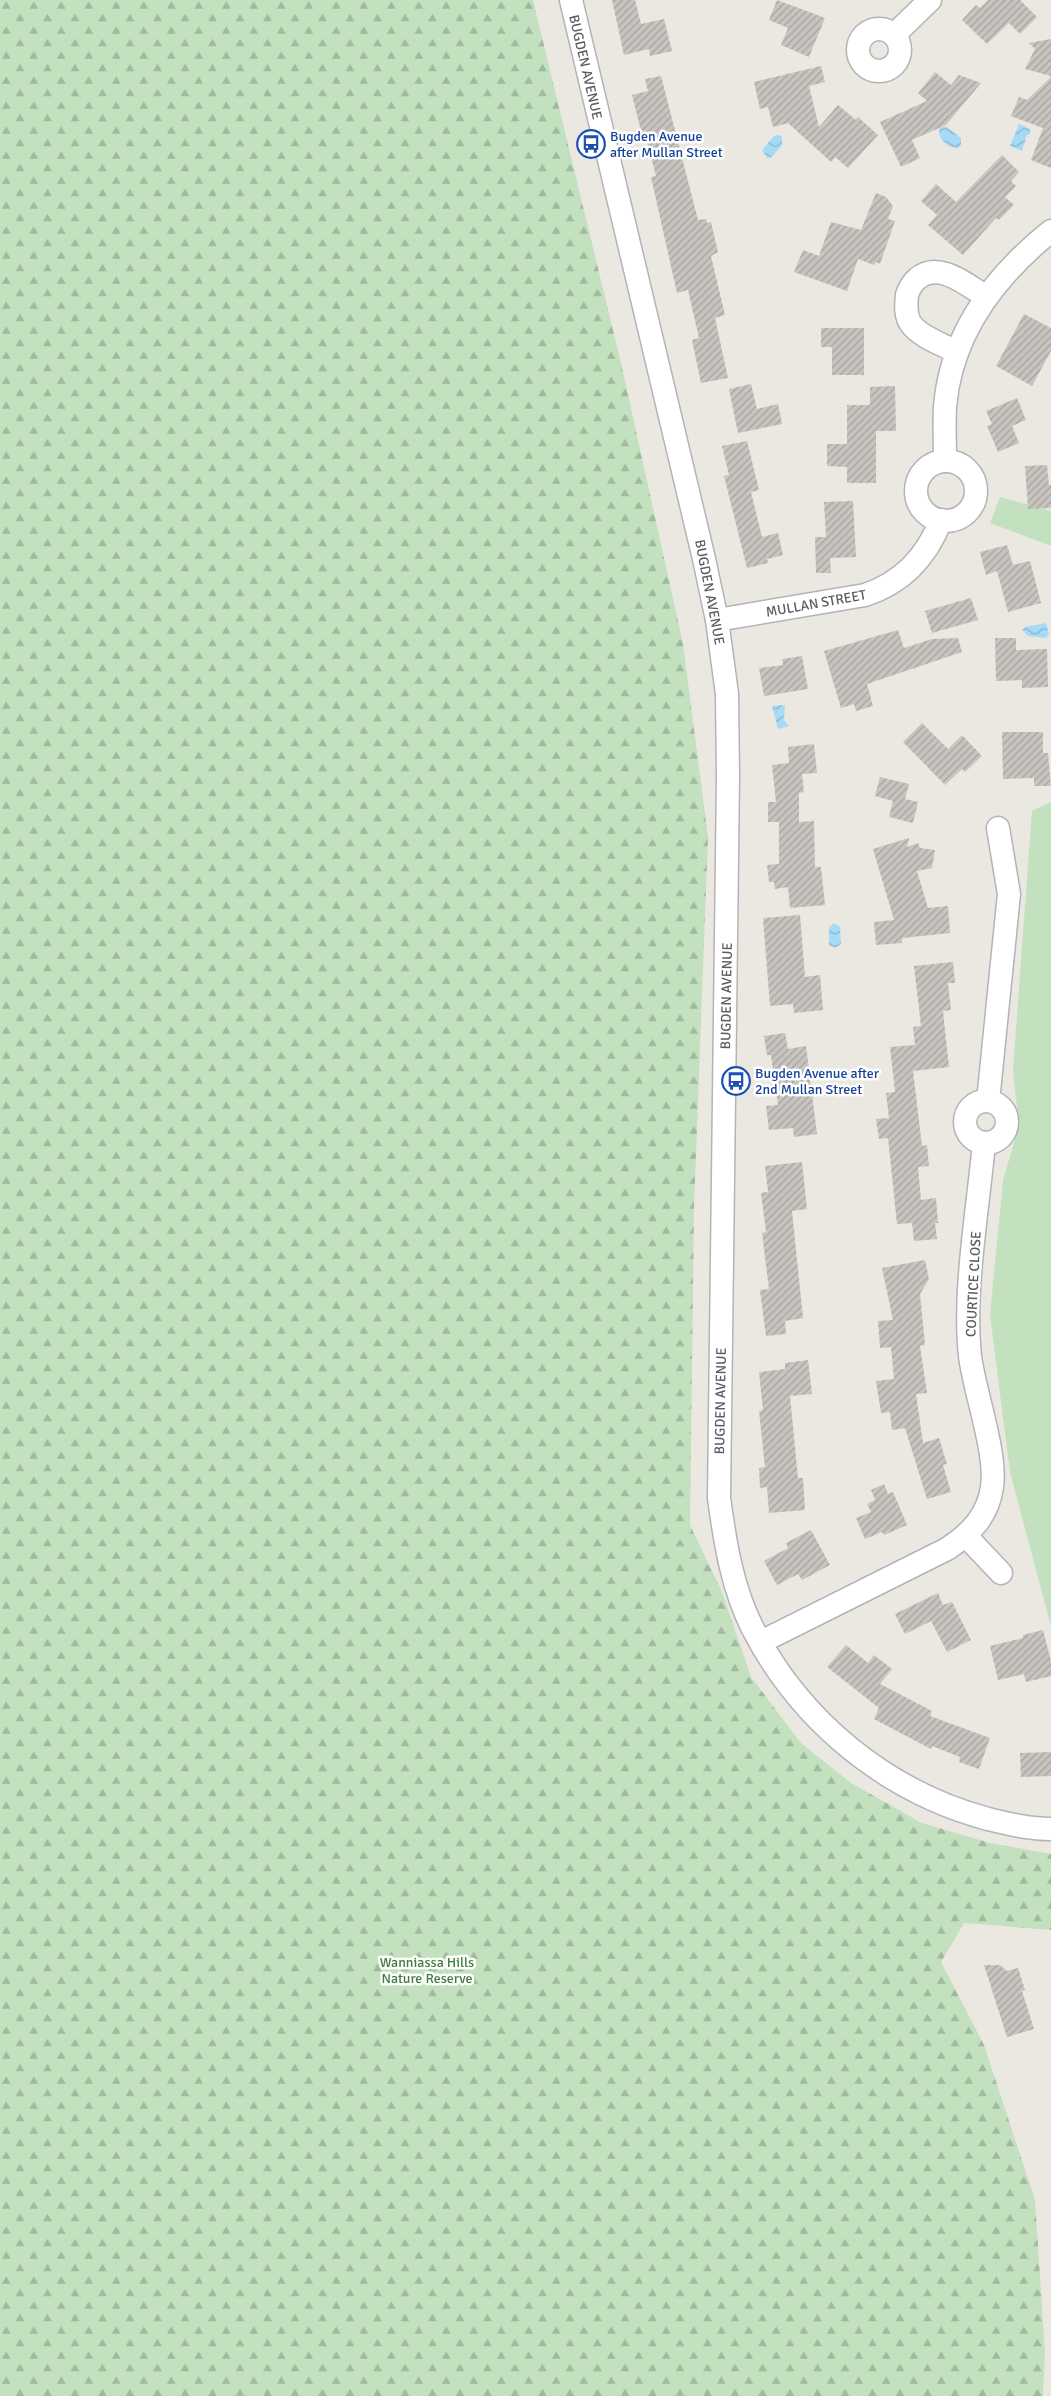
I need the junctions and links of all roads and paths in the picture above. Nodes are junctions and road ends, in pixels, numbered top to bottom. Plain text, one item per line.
1 (571, 0) edge
2 (930, 0) edge
3 (894, 36) dead end
4 (1051, 231) edge
5 (986, 296) junction
6 (957, 352) junction
7 (945, 461) junction
8 (941, 520) junction
9 (717, 620) junction
10 (998, 828) dead end
11 (988, 1101) junction
12 (984, 1143) junction
13 (966, 1536) junction
14 (1001, 1573) dead end
15 (761, 1642) junction
16 (1051, 1830) edge

1 - 9 street, BUGDEN AVENUE
2 - 3 street
4 - 5 street
5 - 6 street
5 - 6 street
6 - 7 street
7 - 8 street
7 - 8 street
8 - 9 street, MULLAN STREET
9 - 15 street, BUGDEN AVENUE
10 - 11 street
11 - 12 street
11 - 12 street
12 - 13 street, COURTICE CLOSE
13 - 14 street
13 - 15 street, COURTICE CLOSE
15 - 16 street, BUGDEN AVENUE

